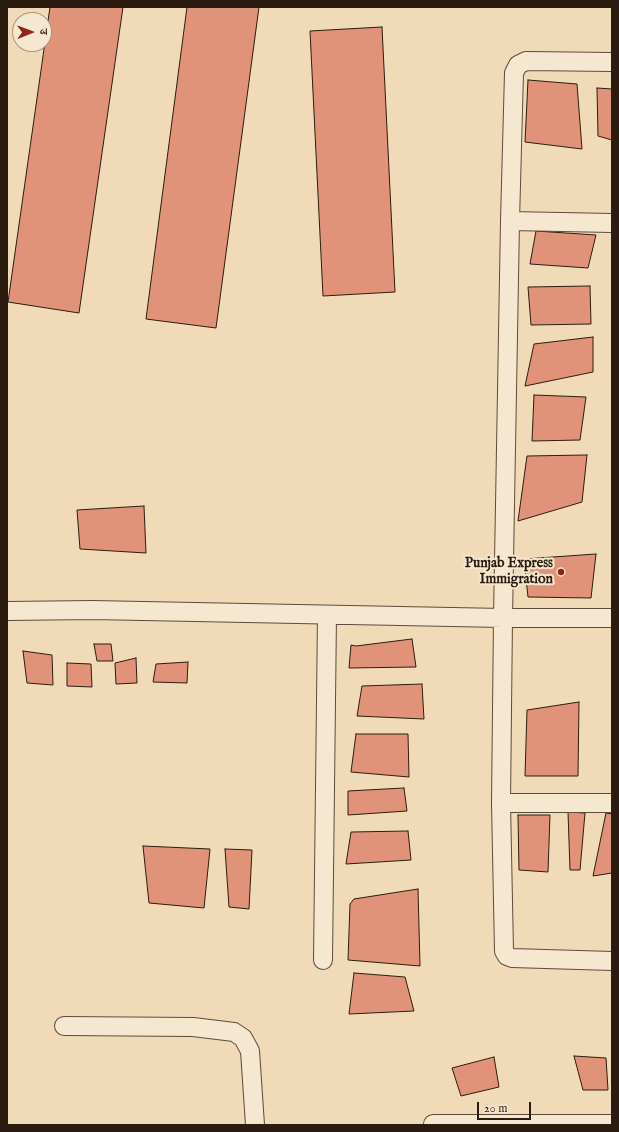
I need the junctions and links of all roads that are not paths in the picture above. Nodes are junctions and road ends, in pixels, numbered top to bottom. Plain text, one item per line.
1 (612, 62) edge
2 (510, 221) junction
3 (612, 222) edge
4 (7, 611) edge
5 (327, 615) junction
6 (503, 618) junction
7 (612, 618) edge
8 (502, 803) junction
9 (612, 803) edge
10 (323, 960) dead end
11 (612, 961) edge
12 (64, 1026) dead end
13 (433, 1124) dead end
14 (612, 1124) edge
15 (255, 1125) edge

1 - 2 street
2 - 3 street
2 - 6 street
4 - 5 street
5 - 6 street
5 - 10 street
6 - 7 street
6 - 8 street
8 - 9 street
8 - 11 street
12 - 15 street
13 - 14 street

